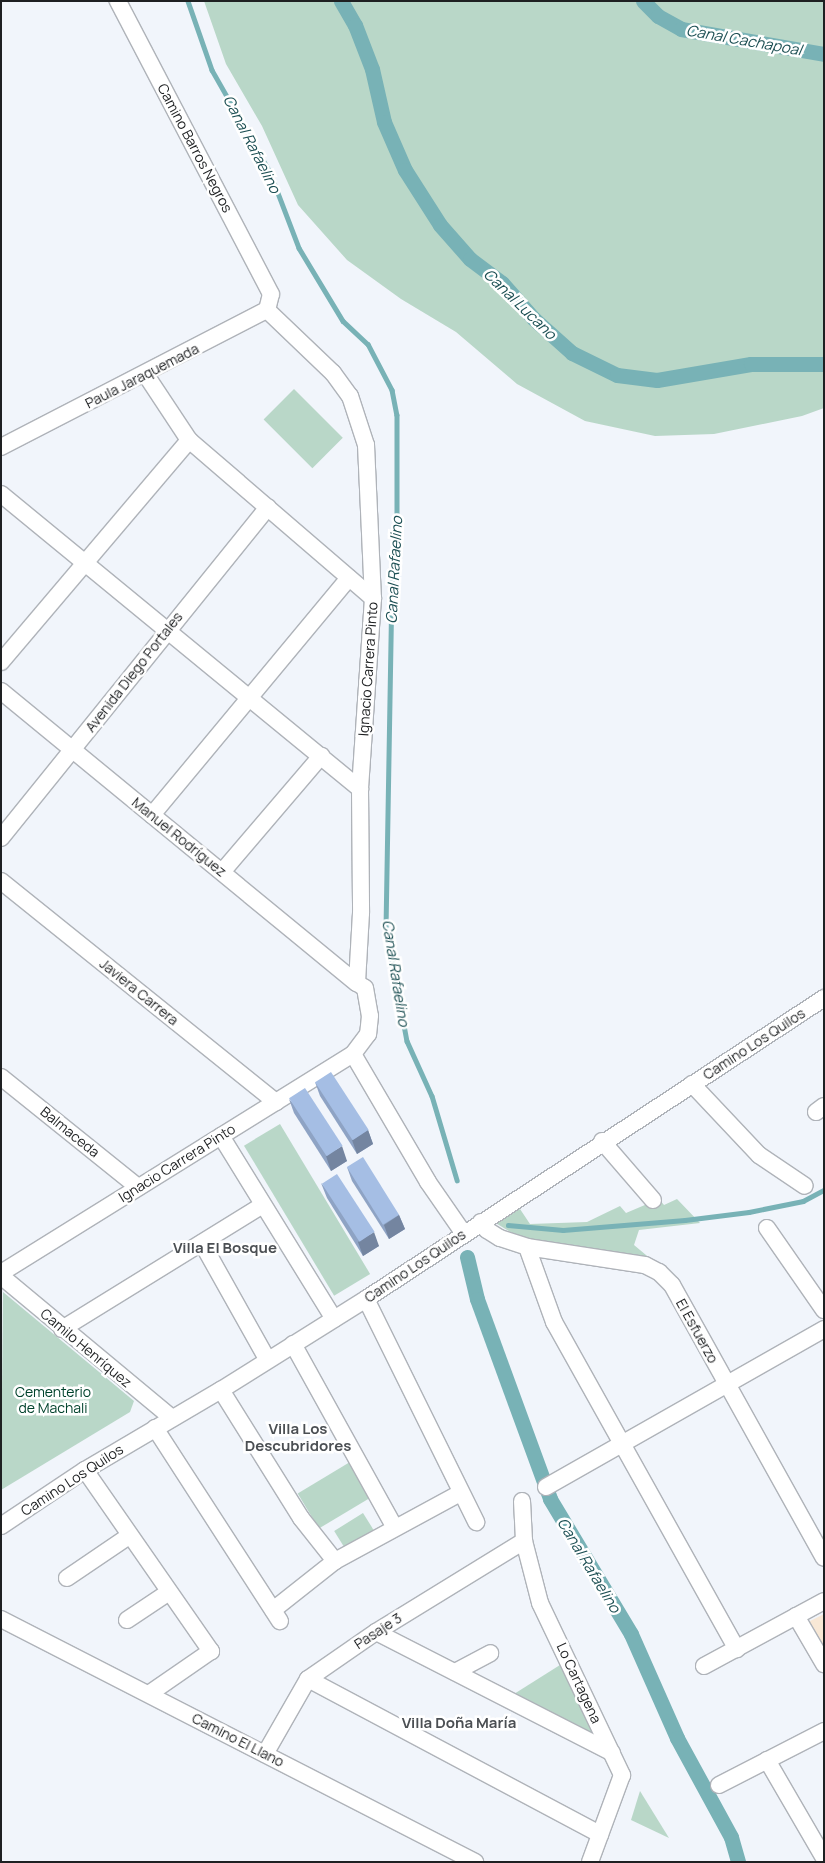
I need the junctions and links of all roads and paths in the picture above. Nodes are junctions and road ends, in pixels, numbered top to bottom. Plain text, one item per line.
1 (118, 1) edge
2 (269, 302) junction
3 (146, 375) junction
4 (189, 440) junction
5 (1, 447) edge
6 (5, 504) edge
7 (268, 507) junction
8 (86, 564) junction
9 (349, 578) junction
10 (374, 598) junction
11 (167, 630) junction
12 (1, 662) edge
13 (1, 692) edge
14 (249, 697) junction
15 (72, 750) junction
16 (321, 756) junction
17 (360, 788) junction
18 (152, 815) junction
19 (1, 838) edge
20 (222, 872) junction
21 (1, 882) edge
22 (357, 983) junction
23 (824, 998) edge
24 (353, 1054) junction
25 (1, 1077) edge
26 (692, 1084) junction
27 (276, 1102) junction
28 (222, 1136) junction
29 (602, 1142) junction
30 (805, 1186) dead end
31 (138, 1187) junction
32 (653, 1200) dead end
33 (263, 1205) junction
34 (481, 1222) junction
35 (767, 1228) dead end
36 (464, 1234) junction
37 (202, 1243) junction
38 (527, 1248) junction
39 (1, 1274) edge
40 (366, 1299) junction
41 (824, 1310) edge
42 (334, 1319) junction
43 (62, 1330) junction
44 (824, 1330) edge
45 (293, 1344) junction
46 (267, 1359) junction
47 (727, 1384) junction
48 (222, 1390) junction
49 (172, 1418) junction
50 (155, 1428) junction
51 (623, 1443) junction
52 (85, 1470) junction
53 (546, 1487) dead end
54 (460, 1493) junction
55 (522, 1500) dead end
56 (476, 1522) dead end
57 (1, 1526) edge
58 (395, 1528) junction
59 (130, 1536) junction
60 (524, 1541) junction
61 (824, 1558) edge
62 (335, 1561) junction
63 (67, 1578) dead end
64 (169, 1592) junction
65 (824, 1601) edge
66 (796, 1616) junction
67 (1, 1619) edge
68 (127, 1620) dead end
69 (376, 1632) junction
70 (737, 1648) junction
71 (490, 1653) dead end
72 (824, 1664) edge
73 (704, 1666) dead end
74 (455, 1672) junction
75 (308, 1679) junction
76 (149, 1694) junction
77 (824, 1731) edge
78 (612, 1753) junction
79 (265, 1754) junction
80 (767, 1760) junction
81 (719, 1784) dead end
82 (600, 1834) junction
83 (824, 1859) edge
84 (475, 1862) edge
85 (590, 1862) edge
86 (818, 1862) edge

1 - 2 street, Camino Barros Negros
2 - 3 street, Paula Jaraquemada
2 - 10 street, Ignacio Carrera Pinto
3 - 4 street
3 - 5 street, Paula Jaraquemada
4 - 7 street
4 - 8 street
6 - 8 street
7 - 9 street
7 - 11 street, Avenida Diego Portales
8 - 11 street
8 - 12 street
9 - 10 street
9 - 14 street
10 - 17 street, Ignacio Carrera Pinto
11 - 14 street
11 - 15 street, Avenida Diego Portales
13 - 15 street, Manuel Rodríguez
14 - 16 street
14 - 18 street
15 - 18 street, Manuel Rodríguez
15 - 19 street, Avenida Diego Portales
16 - 17 street
16 - 20 street
17 - 22 street, Ignacio Carrera Pinto
18 - 20 street, Manuel Rodríguez
20 - 22 street, Manuel Rodríguez
21 - 27 street, Javiera Carrera
22 - 24 street, Ignacio Carrera Pinto
23 - 26 street, Camino Los Quilos
24 - 27 street, Ignacio Carrera Pinto
24 - 36 street
25 - 31 street, Balmaceda
26 - 29 street, Camino Los Quilos
26 - 30 street
27 - 28 street, Ignacio Carrera Pinto
28 - 31 street, Ignacio Carrera Pinto
28 - 33 street
29 - 32 street
29 - 34 street, Camino Los Quilos
31 - 39 street, Ignacio Carrera Pinto
33 - 37 street
33 - 42 street
34 - 36 street, Camino Los Quilos
34 - 38 street, El Esfuerzo
35 - 41 street
36 - 40 street, Camino Los Quilos
37 - 43 street
37 - 46 street
38 - 47 street, El Esfuerzo
38 - 51 street
39 - 43 street, Camilo Henríquez
40 - 42 street, Camino Los Quilos
40 - 54 street
42 - 45 street, Camino Los Quilos
43 - 49 street, Camilo Henríquez
44 - 47 street
45 - 46 street, Camino Los Quilos
45 - 58 street
46 - 48 street, Camino Los Quilos
47 - 51 street
47 - 61 street, El Esfuerzo
48 - 49 street, Camino Los Quilos
48 - 62 street
49 - 50 street, Camino Los Quilos
50 - 52 street, Camino Los Quilos
50 - 62 street
51 - 53 street
51 - 70 street
52 - 57 street, Camino Los Quilos
52 - 59 street
54 - 56 street
54 - 58 street
55 - 60 street, Lo Cartagena
58 - 62 street
59 - 63 street
59 - 64 street
60 - 69 street, Pasaje 3
60 - 78 street, Lo Cartagena
64 - 68 street
64 - 76 street
65 - 66 street
66 - 70 street
66 - 72 street
67 - 76 street, Camino El Llano
69 - 74 street
69 - 75 street, Pasaje 3
70 - 73 street
71 - 74 street
74 - 78 street
75 - 79 street, Pasaje 3
75 - 82 street
76 - 79 street, Camino El Llano
77 - 80 street
78 - 82 street, Lo Cartagena
79 - 84 street, Camino El Llano
80 - 81 street
80 - 83 street
82 - 85 street, Lo Cartagena
83 - 86 street

